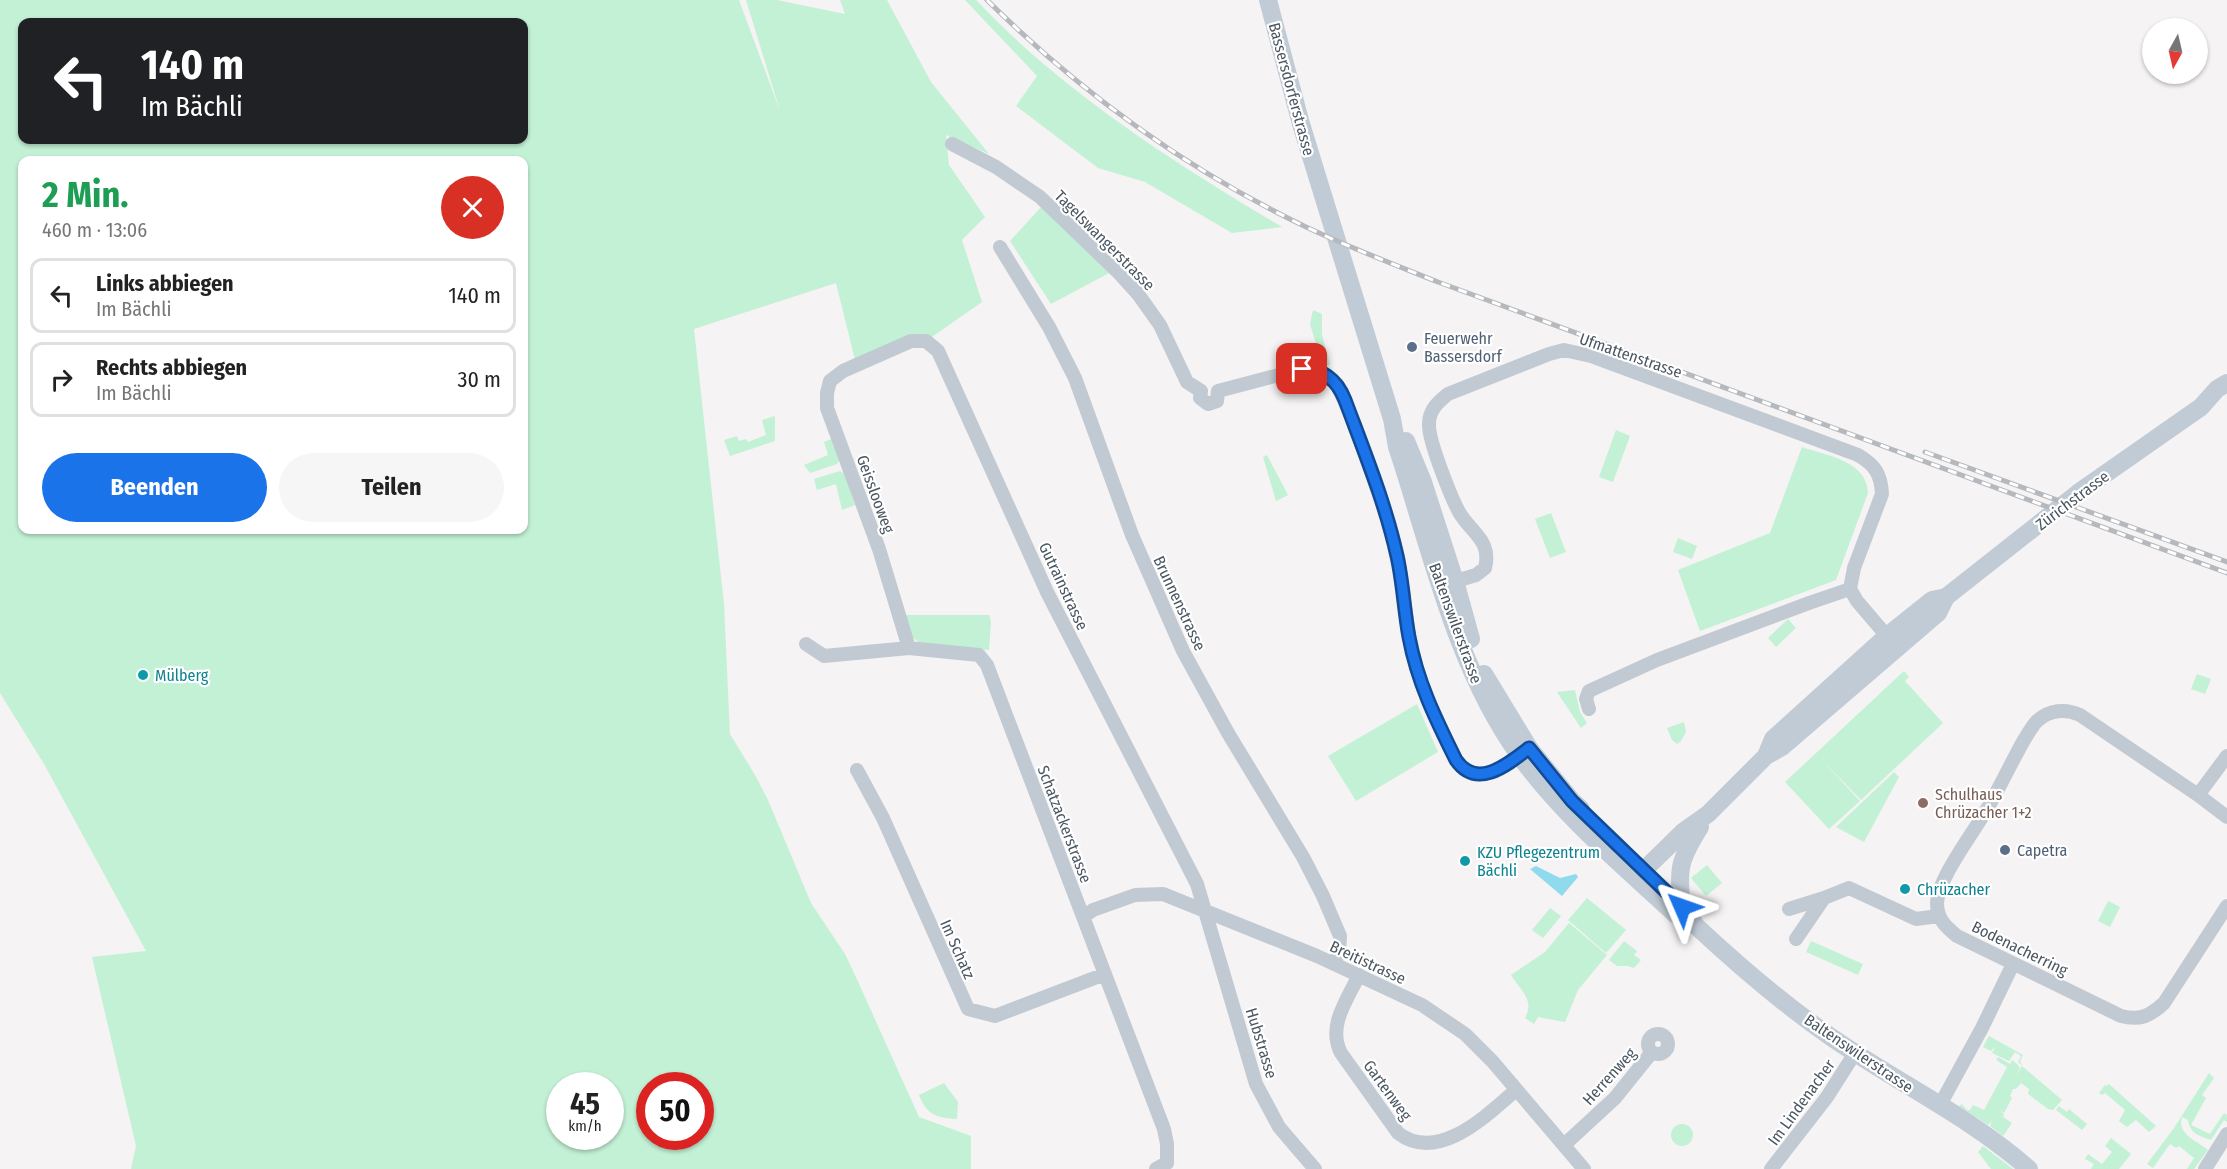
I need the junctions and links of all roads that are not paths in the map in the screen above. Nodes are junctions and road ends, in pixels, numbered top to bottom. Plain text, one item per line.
1 (1268, 0) edge
2 (952, 144) dead end
3 (1317, 178) joint
4 (1000, 247) dead end
5 (856, 364) joint
6 (2227, 383) edge
7 (2227, 397) edge
8 (2201, 407) junction
9 (1448, 583) junction
10 (1850, 589) junction
11 (1892, 642) junction
12 (806, 644) dead end
13 (909, 648) junction
14 (1588, 708) dead end
15 (1524, 752) junction
16 (2227, 756) edge
17 (857, 770) dead end
18 (2198, 795) junction
19 (1708, 814) junction
20 (2227, 817) edge
21 (1687, 845) junction
22 (1646, 877) junction
23 (1824, 898) junction
24 (2227, 906) edge
25 (1682, 907) junction
26 (1789, 909) dead end
27 (1207, 912) junction
28 (1939, 916) junction
29 (1083, 917) junction
30 (1696, 926) junction
31 (1796, 939) dead end
32 (1334, 964) junction
33 (2013, 964) junction
34 (1105, 974) junction
35 (1359, 975) junction
36 (1652, 1052) dead end
37 (1855, 1053) junction
38 (1516, 1090) junction
39 (1940, 1105) junction
40 (2227, 1134) edge
41 (1564, 1145) junction
42 (1164, 1167) edge
43 (1315, 1169) edge
44 (1584, 1169) edge
45 (1771, 1169) edge
46 (2029, 1169) edge
47 (2205, 1169) edge

1 - 3 main road, Bassersdorferstrasse
2 - 15 street, Tagelswangerstrasse
3 - 9 main road, Baltenswilerstrasse
4 - 32 street, Brunnenstrasse
5 - 13 street, Geisslooweg
5 - 27 street, Gutrainstrasse
6 - 8 main road, Zürichstrasse
7 - 8 main road, Zürichstrasse
8 - 11 main road, Zürichstrasse
9 - 10 street, Ufmattenstrasse
9 - 15 main road, Baltenswilerstrasse
10 - 11 street
10 - 14 street
11 - 19 main road, Zürichstrasse
12 - 13 street, Schatzackerstrasse
13 - 29 street, Schatzackerstrasse
15 - 22 main road, Baltenswilerstrasse
16 - 18 street
17 - 34 street, Im Schatz
18 - 20 street
18 - 28 street
19 - 21 main road, Zürichstrasse
19 - 22 main road, Zürichstrasse
21 - 22 main road, Zürichstrasse
21 - 25 main road, Zürichstrasse
22 - 25 main road, Baltenswilerstrasse
22 - 30 main road, Baltenswilerstrasse
23 - 26 street
23 - 28 street
23 - 31 street
24 - 33 street, Bodenacherring
25 - 30 main road, Baltenswilerstrasse
27 - 29 street, Breitistrasse
27 - 32 street, Breitistrasse
27 - 43 street, Hubstrasse
28 - 33 street, Bodenacherring
29 - 34 street, Schatzackerstrasse
30 - 37 main road, Baltenswilerstrasse
32 - 35 street, Breitistrasse
33 - 39 street
34 - 42 street, Schatzackerstrasse
35 - 38 street, Breitistrasse
35 - 38 street, Gartenweg
36 - 41 street, Herrenweg
37 - 39 main road, Baltenswilerstrasse
37 - 45 street, Im Lindenacher
38 - 41 street, Breitistrasse
39 - 46 main road, Baltenswilerstrasse
40 - 47 street
41 - 44 street, Breitistrasse

